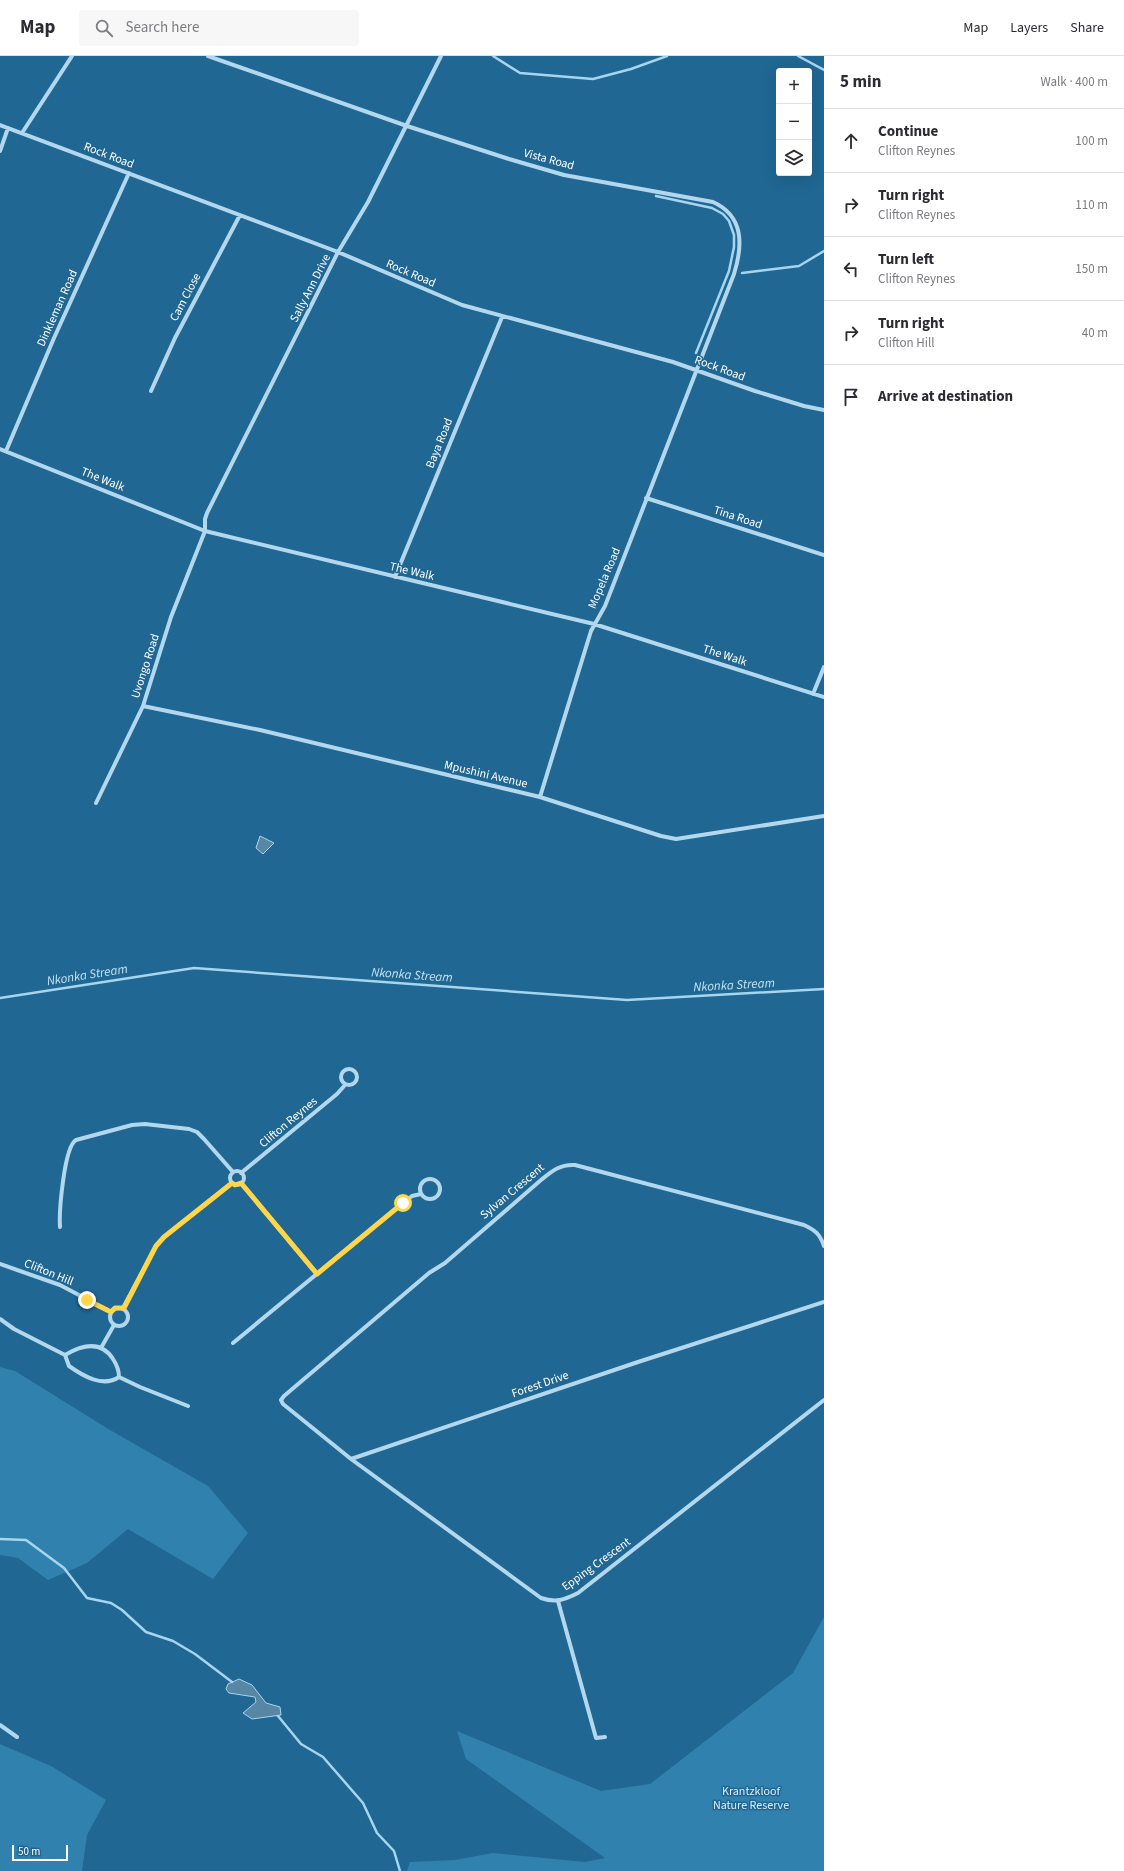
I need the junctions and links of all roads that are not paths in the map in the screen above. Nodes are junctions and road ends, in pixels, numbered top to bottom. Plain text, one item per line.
1 (72, 56) edge
2 (208, 56) edge
3 (441, 56) edge
4 (0, 125) edge
5 (407, 126) junction
6 (8, 128) junction
7 (22, 133) junction
8 (0, 151) edge
9 (129, 174) junction
10 (240, 215) junction
11 (338, 252) junction
12 (502, 317) junction
13 (697, 371) junction
14 (151, 391) dead end
15 (824, 410) edge
16 (0, 449) edge
17 (6, 451) junction
18 (646, 498) junction
19 (205, 531) junction
20 (824, 555) edge
21 (394, 577) junction
22 (594, 624) junction
23 (824, 667) edge
24 (813, 694) junction
25 (824, 697) edge
26 (143, 706) junction
27 (540, 797) junction
28 (96, 803) dead end
29 (824, 816) edge
30 (345, 1085) junction
31 (233, 1172) junction
32 (241, 1173) junction
33 (232, 1183) junction
34 (241, 1183) junction
35 (421, 1194) junction
36 (60, 1227) dead end
37 (824, 1246) edge
38 (0, 1264) edge
39 (317, 1274) junction
40 (824, 1302) edge
41 (124, 1308) junction
42 (111, 1312) junction
43 (0, 1319) edge
44 (114, 1325) junction
45 (232, 1343) dead end
46 (101, 1348) junction
47 (65, 1354) junction
48 (119, 1377) junction
49 (824, 1400) edge
50 (188, 1406) dead end
51 (351, 1459) junction
52 (558, 1601) junction
53 (0, 1725) edge
54 (17, 1737) dead end
55 (605, 1737) dead end

1 - 7 street
2 - 5 street, Vista Road
3 - 5 street, Sally Ann Drive
4 - 6 street, Rock Road
5 - 11 street, Sally Ann Drive
5 - 13 street, Vista Road
6 - 7 street, Rock Road
6 - 8 street
7 - 9 street, Rock Road
9 - 10 street, Rock Road
9 - 17 street, Dinkleman Road
10 - 11 street, Rock Road
10 - 14 street, Cam Close
11 - 12 street, Rock Road
11 - 19 street, Sally Ann Drive
12 - 13 street, Rock Road
12 - 21 street, Baya Road
13 - 15 street, Rock Road
13 - 18 street, Mopela Road
16 - 17 street, The Walk
17 - 19 street, The Walk
18 - 20 street, Tina Road
18 - 22 street, Mopela Road
19 - 21 street, The Walk
19 - 26 street, Uvongo Road
21 - 22 street, The Walk
22 - 24 street, The Walk
22 - 27 street, Mopela Road
23 - 24 street
24 - 25 street, The Walk
26 - 27 street, Mpushini Avenue
26 - 28 street, Uvongo Road
27 - 29 street, Mpushini Avenue
30 - 30 street, Clifton Reynes
30 - 32 street, Clifton Reynes
31 - 32 street
31 - 33 street
31 - 36 street
32 - 34 street
33 - 34 street
33 - 41 street
34 - 39 street
35 - 35 street
35 - 39 street
37 - 51 street, Sylvan Crescent
38 - 42 street, Clifton Hill
39 - 45 street
40 - 51 street, Forest Drive
41 - 42 street
41 - 44 street
42 - 44 street
43 - 47 street
44 - 46 street
46 - 47 street
46 - 48 street
47 - 48 street
48 - 50 street
49 - 52 street, Epping Crescent
51 - 52 street, Epping Crescent
52 - 55 street
53 - 54 street

